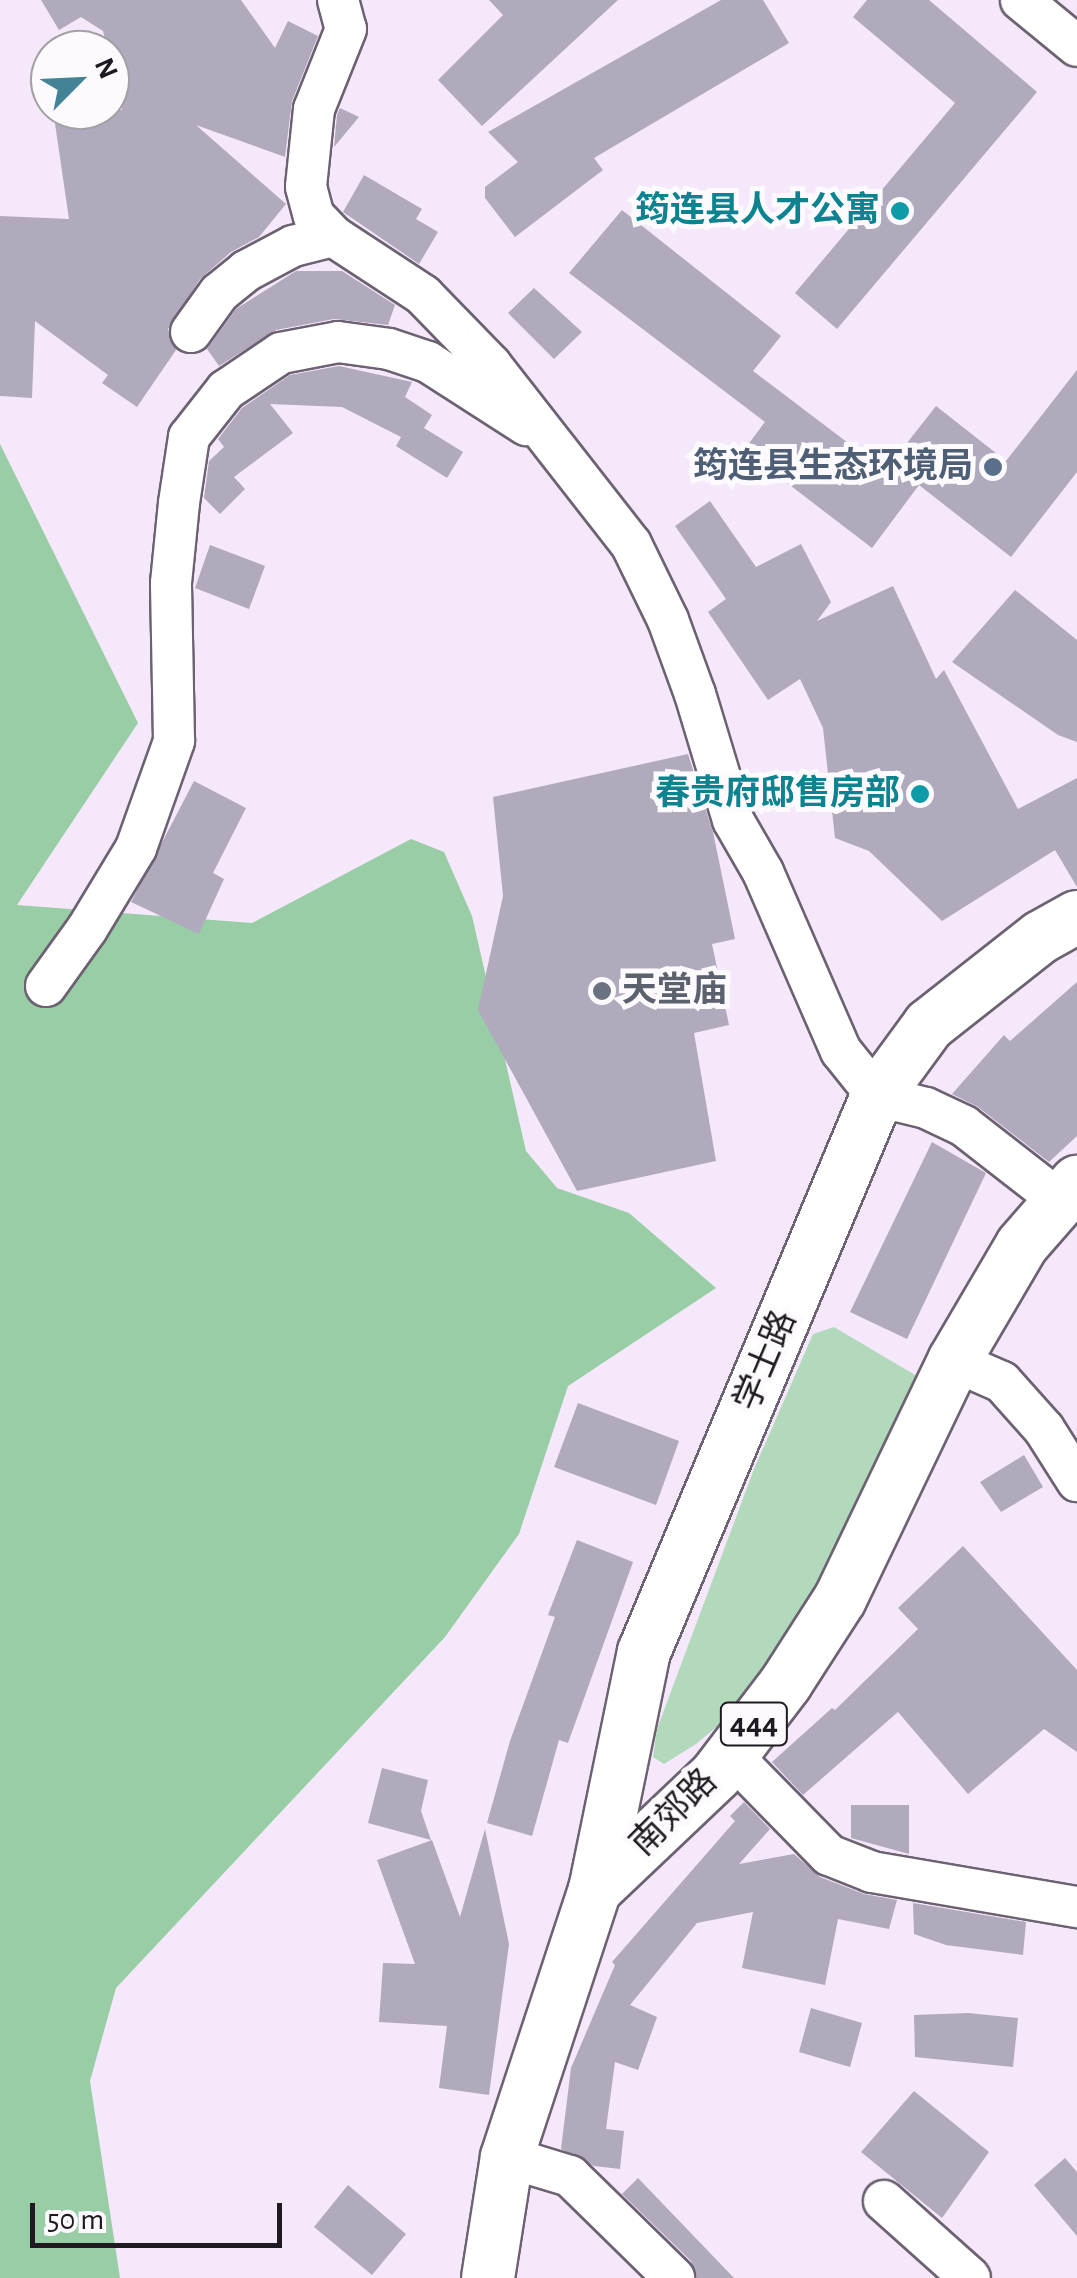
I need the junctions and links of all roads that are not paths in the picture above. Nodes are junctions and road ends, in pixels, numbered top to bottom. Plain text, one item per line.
1 (338, 0) edge
2 (1022, 0) edge
3 (1077, 46) edge
4 (333, 236) junction
5 (191, 332) dead end
6 (551, 440) junction
7 (1077, 917) edge
8 (46, 986) dead end
9 (876, 1096) junction
10 (1068, 1191) edge
11 (954, 1361) junction
12 (1077, 1481) edge
13 (731, 1755) junction
14 (595, 1890) junction
15 (1077, 1907) edge
16 (506, 2157) junction
17 (884, 2201) dead end
18 (488, 2278) edge
19 (674, 2278) edge
20 (970, 2278) edge

1 - 4 street
2 - 3 street
4 - 5 street
4 - 6 street
6 - 8 street
6 - 9 street
7 - 9 main road, 学士路
9 - 10 street
9 - 14 main road, 学士路
10 - 11 main road, 南郊路 / 444
11 - 12 street
11 - 13 main road, 南郊路 / 444
13 - 14 main road, 南郊路 / 444
13 - 15 street
14 - 16 main road, 南郊路 / 444
16 - 18 main road, 南郊路 / 444
16 - 19 street
17 - 20 street

